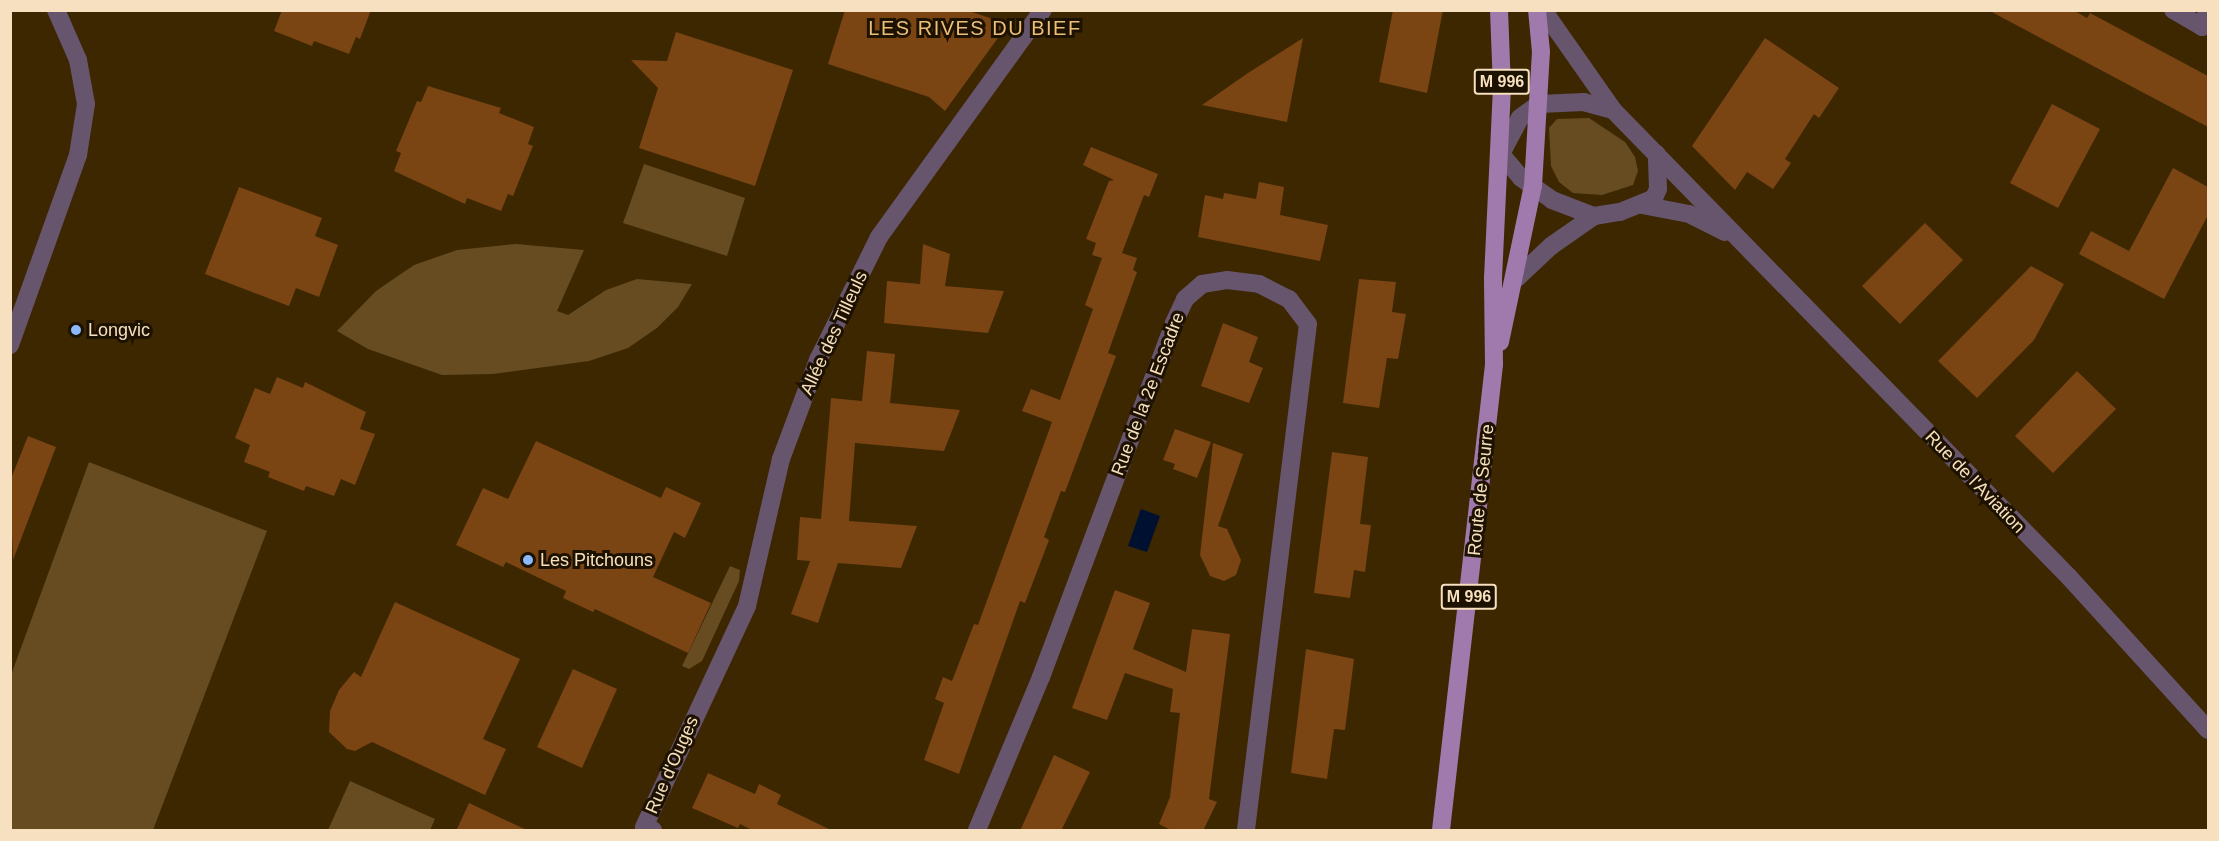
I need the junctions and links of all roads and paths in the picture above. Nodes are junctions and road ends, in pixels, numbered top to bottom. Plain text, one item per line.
1 (56, 10) edge
2 (1043, 10) edge
3 (1499, 10) edge
4 (1537, 10) edge
5 (1543, 10) edge
6 (2173, 10) edge
7 (2208, 10) edge
8 (1539, 104) junction
9 (1613, 110) junction
10 (1501, 154) junction
11 (1657, 154) junction
12 (1533, 186) junction
13 (1642, 205) junction
14 (1594, 216) junction
15 (1737, 238) junction
16 (1516, 279) junction
17 (10, 345) edge
18 (1494, 364) junction
19 (704, 694) joint
20 (2208, 730) edge
21 (653, 831) edge
22 (977, 831) edge
23 (1246, 831) edge
24 (1441, 831) edge

1 - 17 street
2 - 19 street, Allée des Tilleuls
3 - 10 main road, M 996
4 - 8 main road, Route de Seurre / M 996
5 - 9 street
6 - 7 street
8 - 9 street
8 - 10 street
8 - 12 main road, Route de Seurre / M 996
9 - 11 street
10 - 12 street
10 - 18 main road, Route de Seurre / M 996
11 - 13 street
11 - 15 street, Rue de l'Aviation
12 - 14 street
12 - 16 main road, Route de Seurre / M 996
13 - 14 street
13 - 15 street
14 - 16 street
15 - 20 street, Rue de l'Aviation
16 - 18 main road, Route de Seurre / M 996
18 - 24 main road, Route de Seurre / M 996
19 - 21 street, Rue d'Ouges
22 - 23 street, Rue de la 2e Escadre

